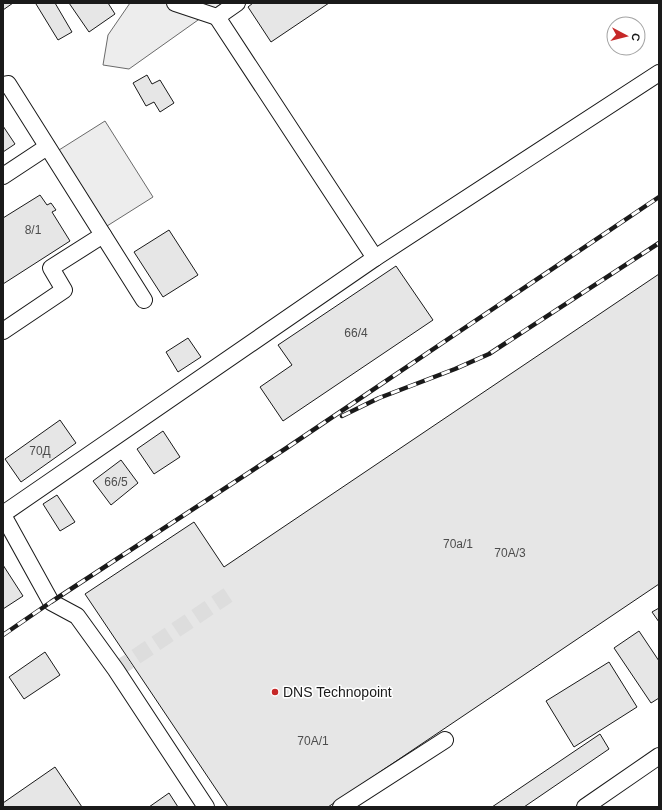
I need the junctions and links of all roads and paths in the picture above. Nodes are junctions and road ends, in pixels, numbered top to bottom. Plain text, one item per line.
1 (175, 3) edge
2 (237, 3) edge
3 (217, 17) junction
4 (659, 72) edge
5 (3, 85) edge
6 (47, 147) junction
7 (3, 176) edge
8 (103, 235) junction
9 (375, 258) junction
10 (144, 300) dead end
11 (3, 331) edge
12 (3, 515) edge
13 (445, 740) dead end
14 (659, 756) edge
15 (602, 801) edge
16 (206, 807) edge
17 (341, 807) edge
18 (585, 807) edge

1 - 3 street
2 - 3 street
3 - 9 street
4 - 9 street
5 - 6 street
6 - 7 street
6 - 8 street
8 - 10 street
8 - 11 street
9 - 12 street
12 - 16 street
13 - 17 street
14 - 15 street
15 - 18 street

